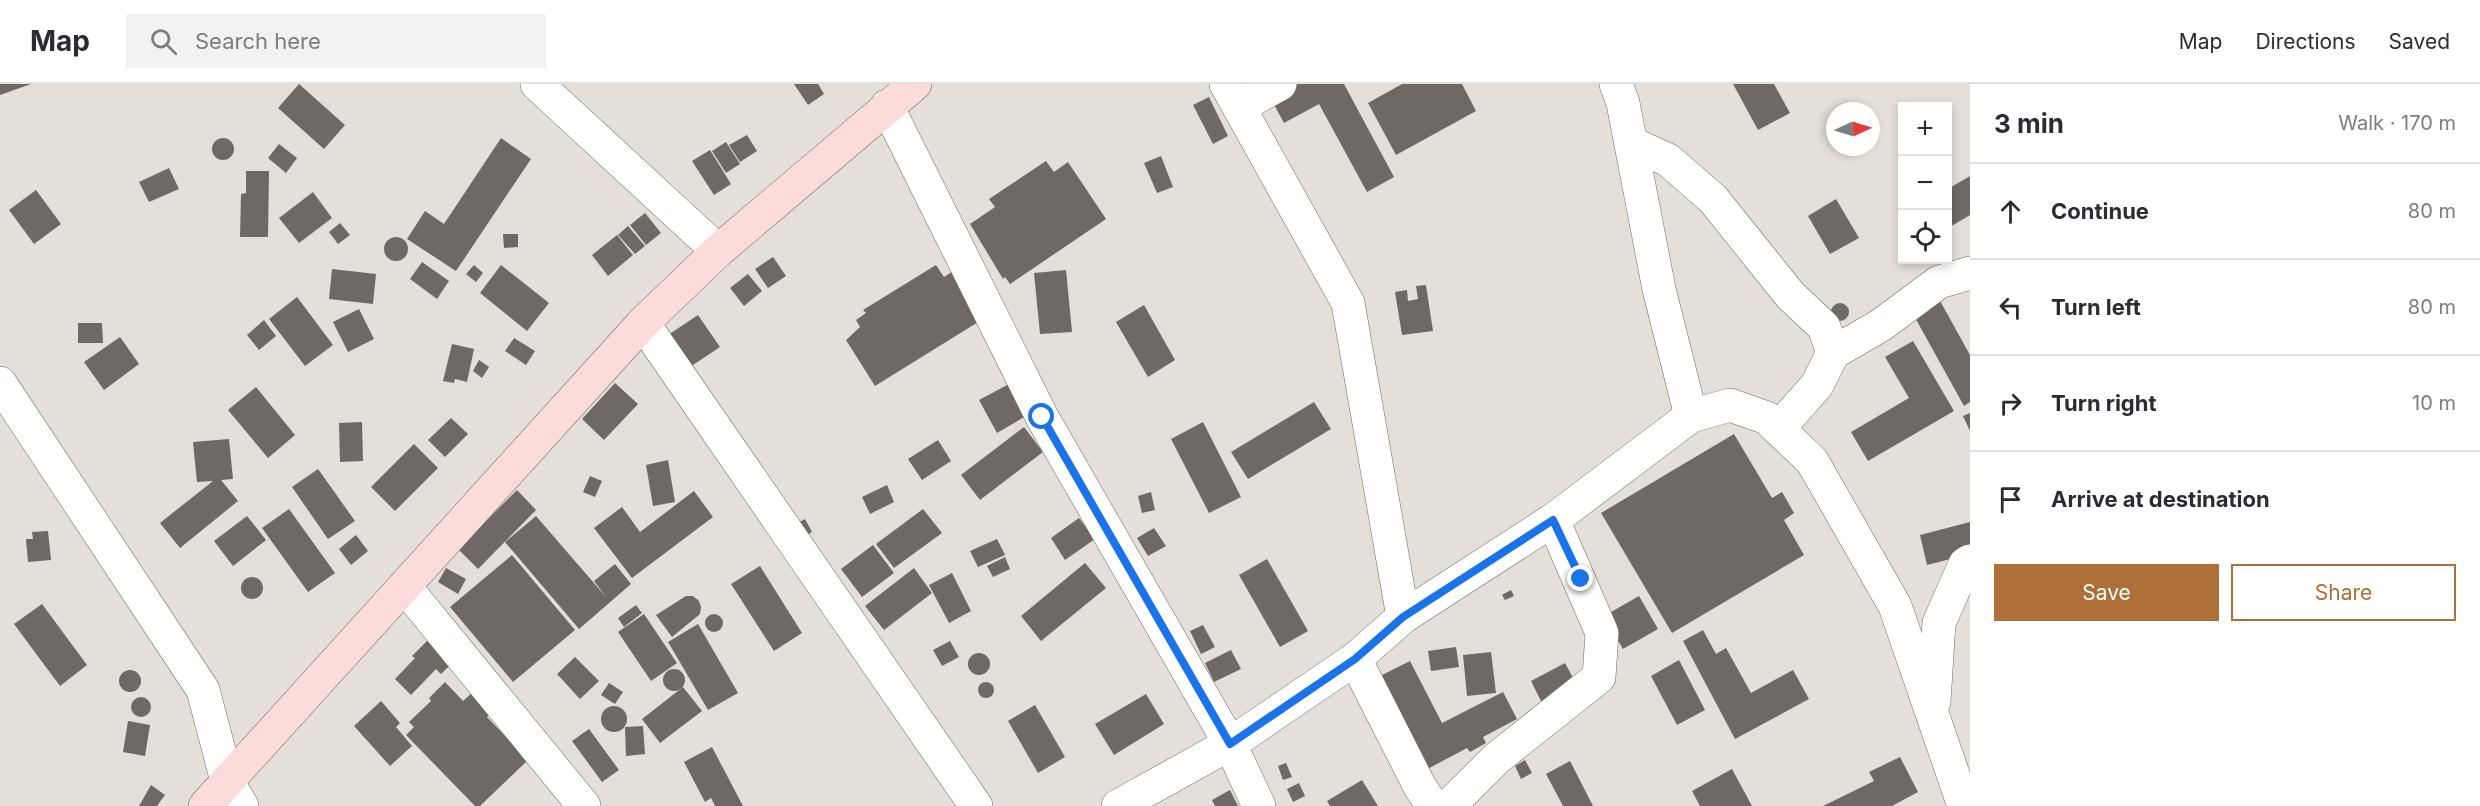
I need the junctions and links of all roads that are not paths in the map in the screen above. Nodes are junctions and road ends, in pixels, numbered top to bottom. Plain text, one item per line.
1 (537, 84) edge
2 (915, 84) edge
3 (1280, 84) edge
4 (1616, 84) edge
5 (1233, 96) edge
6 (887, 106) junction
7 (1631, 143) junction
8 (718, 251) junction
9 (1970, 273) edge
10 (643, 323) junction
11 (1833, 353) junction
12 (0, 383) edge
13 (1691, 416) junction
14 (1778, 429) junction
15 (1553, 520) junction
16 (1970, 561) edge
17 (405, 587) junction
18 (1403, 617) junction
19 (1355, 659) junction
20 (1933, 716) junction
21 (1230, 744) junction
22 (235, 793) edge
23 (205, 806) edge
24 (584, 806) edge
25 (976, 806) edge
26 (1118, 806) edge
27 (1259, 806) edge
28 (1433, 806) edge
29 (1449, 806) edge
30 (1964, 806) edge

1 - 8 street
2 - 6 street
3 - 5 street
4 - 7 street
5 - 18 street
6 - 8 street
6 - 21 street
7 - 11 street
7 - 13 street
8 - 10 street
9 - 11 street
10 - 17 street
10 - 25 street
11 - 14 street
12 - 22 street
13 - 14 street
13 - 15 street
14 - 20 street
15 - 18 street
15 - 29 street
16 - 20 street
17 - 22 street
17 - 24 street
18 - 19 street
19 - 21 street
19 - 28 street
20 - 30 street
21 - 26 street
21 - 27 street
22 - 23 street

